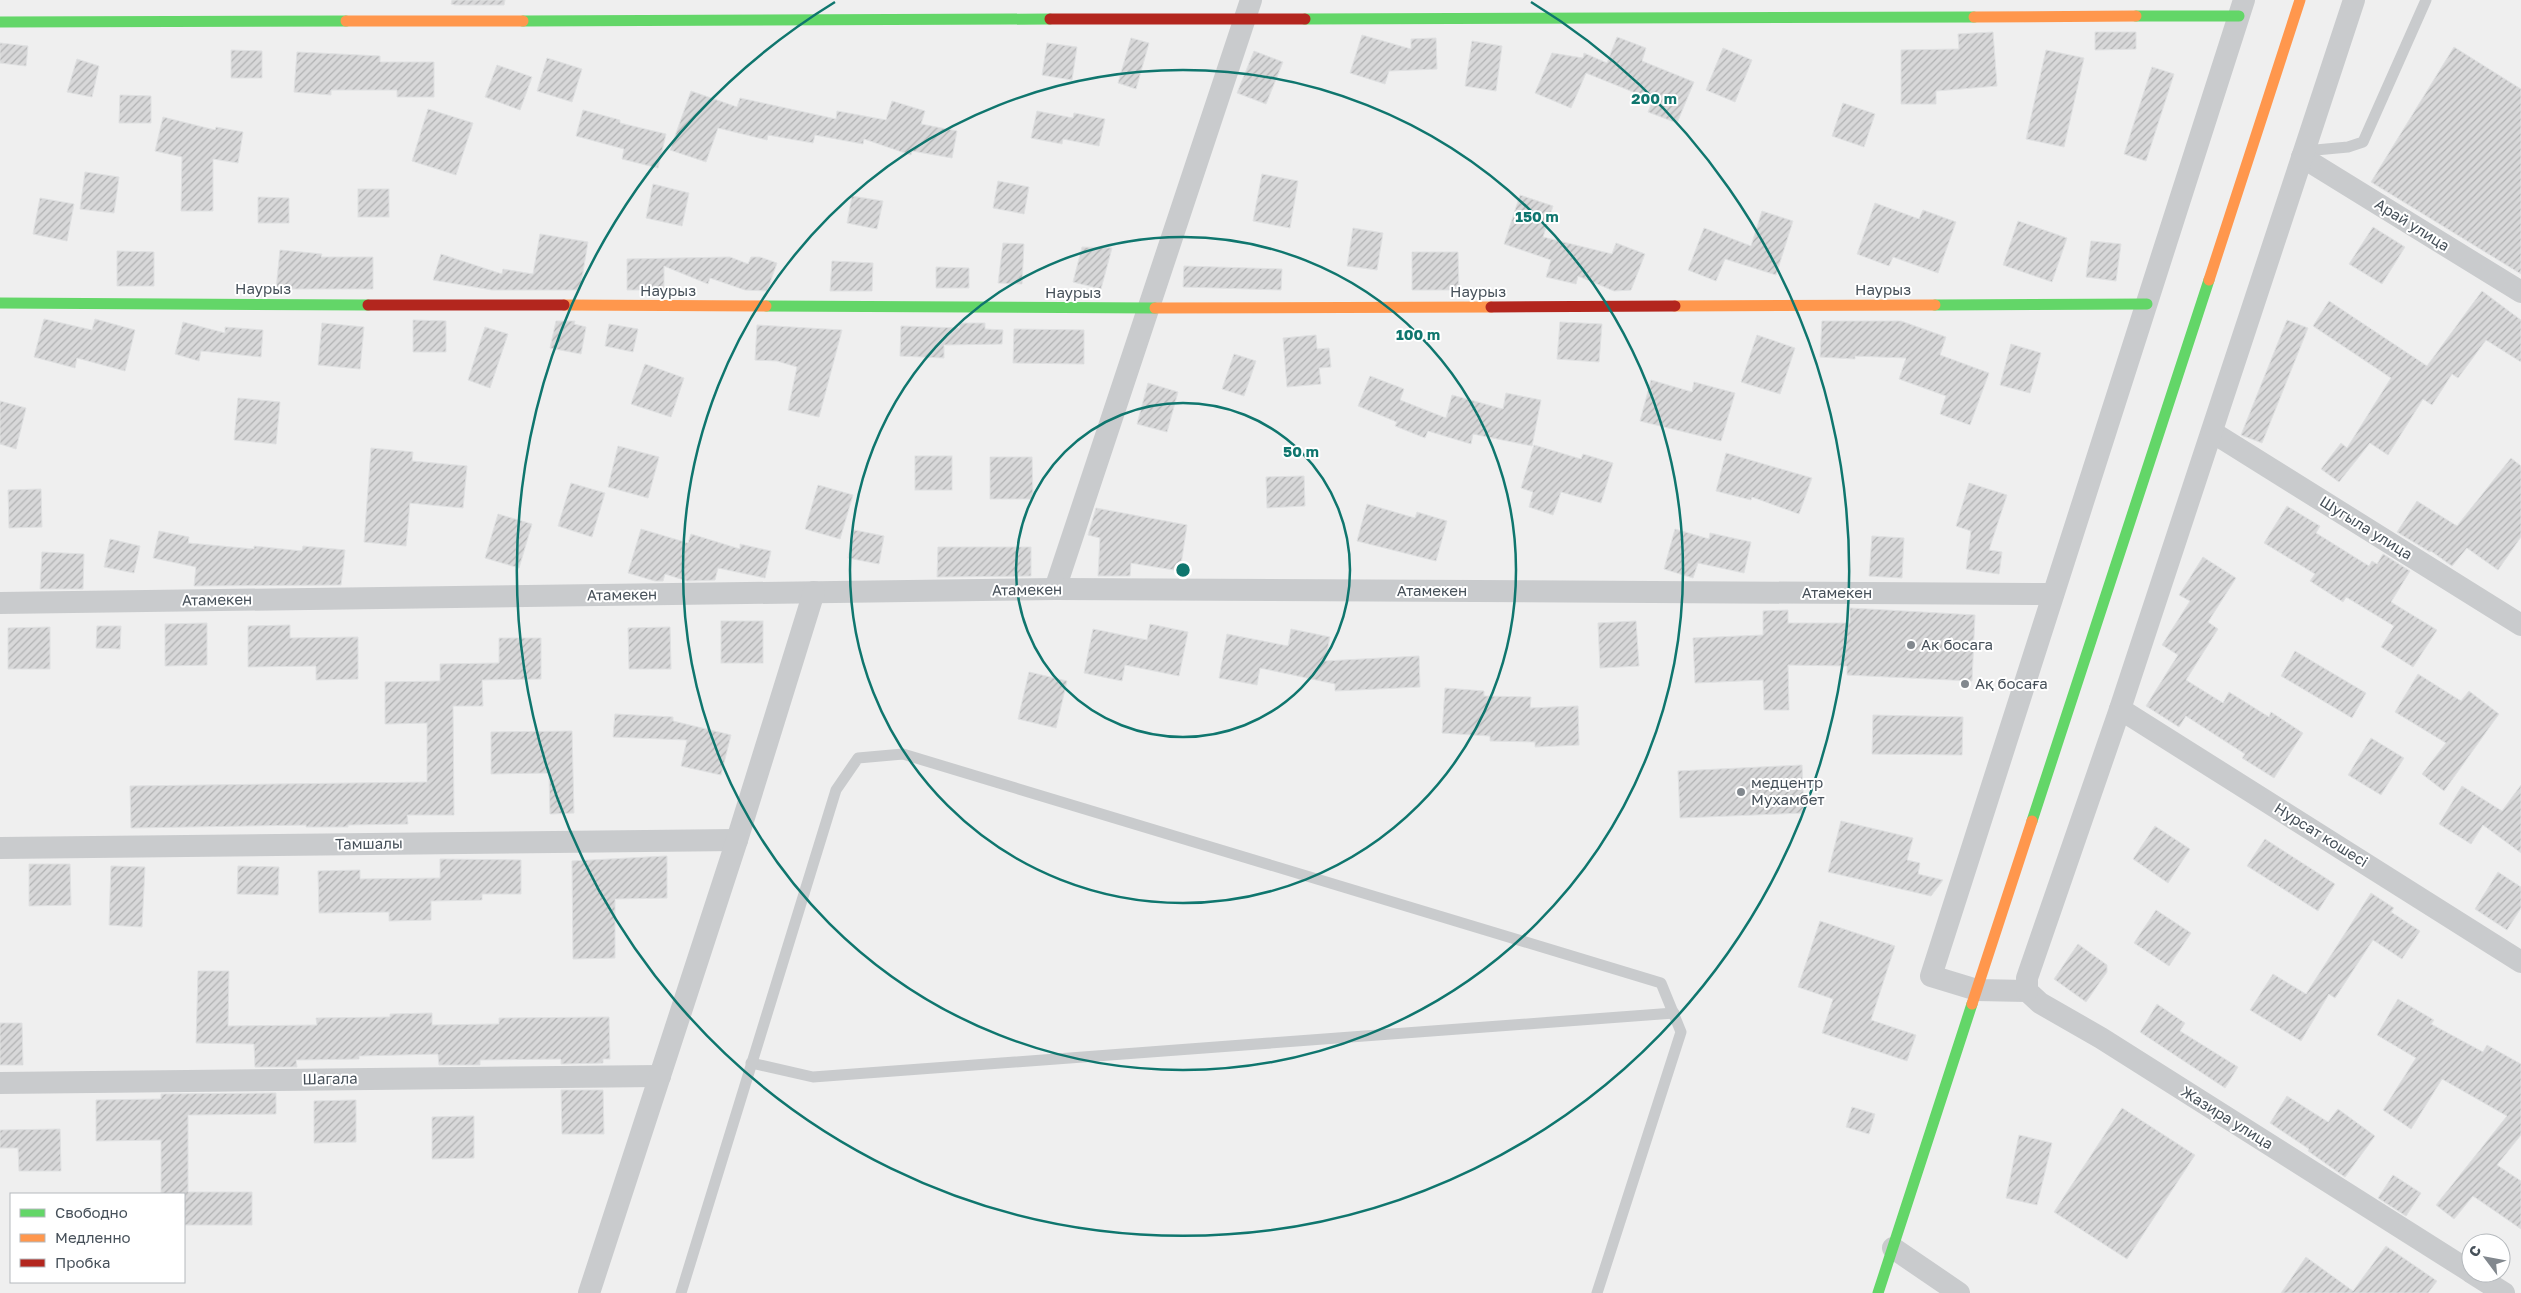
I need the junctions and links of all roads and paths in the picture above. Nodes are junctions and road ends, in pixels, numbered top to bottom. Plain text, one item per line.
1 (2300, 0) edge
2 (2354, 0) edge
3 (2426, 0) edge
4 (2242, 8) edge
5 (1248, 10) edge
6 (0, 22) edge
7 (2304, 154) junction
8 (2521, 292) edge
9 (0, 303) edge
10 (2147, 304) junction
11 (1150, 308) junction
12 (2212, 432) junction
13 (1055, 589) junction
14 (814, 592) junction
15 (2053, 594) junction
16 (0, 603) edge
17 (2521, 625) edge
18 (2120, 709) junction
19 (737, 840) junction
20 (0, 848) edge
21 (2521, 962) edge
22 (1977, 990) junction
23 (2028, 992) junction
24 (1674, 1013) junction
25 (751, 1062) junction
26 (660, 1076) junction
27 (0, 1083) edge
28 (1893, 1248) junction
29 (2461, 1266) edge
30 (2488, 1283) edge
31 (590, 1293) edge
32 (681, 1293) edge
33 (1597, 1293) edge
34 (1878, 1293) edge
35 (1959, 1293) edge
36 (2504, 1293) edge

1 - 22 street
2 - 7 street
3 - 7 lane
4 - 5 street
4 - 10 street
5 - 6 street
5 - 11 street
7 - 8 street, Арай улица
7 - 12 street
9 - 11 street, Наурыз
10 - 11 street, Наурыз
10 - 15 street
11 - 13 street
12 - 17 street, Шугыла улица
12 - 18 street
13 - 14 street, Атамекен
13 - 15 street, Атамекен
14 - 16 street, Атамекен
14 - 19 street
15 - 22 street
18 - 21 street, Нурсат кошесi
18 - 23 street
19 - 20 street, Тамшалы
19 - 26 street
22 - 23 street
22 - 28 street
23 - 29 street, Жазира улица
24 - 25 lane
24 - 25 lane
24 - 33 lane
25 - 32 lane
26 - 27 street, Шагала
26 - 31 street
28 - 34 street
28 - 35 street
30 - 36 street, Жазира улица

